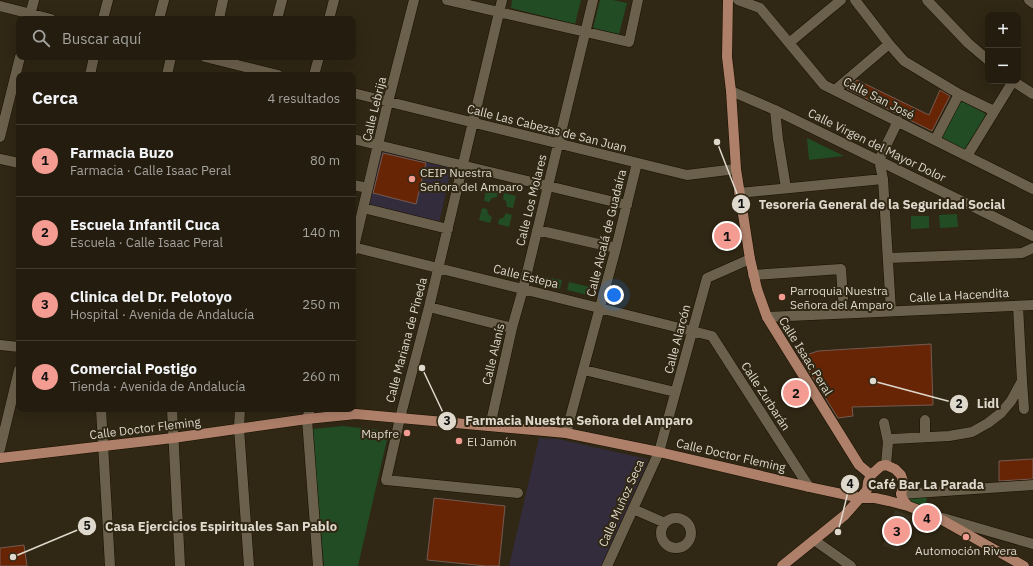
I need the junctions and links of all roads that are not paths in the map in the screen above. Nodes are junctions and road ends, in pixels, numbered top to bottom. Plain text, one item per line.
1 (34, 0) edge
2 (108, 0) edge
3 (164, 0) edge
4 (223, 0) edge
5 (282, 0) edge
6 (334, 0) edge
7 (414, 0) edge
8 (447, 0) edge
9 (502, 0) edge
10 (593, 0) edge
11 (638, 0) edge
12 (728, 0) edge
13 (738, 0) edge
14 (841, 0) edge
15 (855, 0) edge
16 (927, 0) edge
17 (1029, 0) edge
18 (1033, 3) edge
19 (0, 6) edge
20 (499, 12) junction
21 (30, 16) edge
22 (104, 16) edge
23 (160, 16) edge
24 (220, 16) edge
25 (279, 16) edge
26 (330, 16) edge
27 (585, 32) junction
28 (789, 43) junction
29 (889, 44) junction
30 (985, 57) edge
31 (19, 60) edge
32 (93, 60) edge
33 (170, 60) edge
34 (216, 60) edge
35 (318, 60) edge
36 (244, 71) edge
37 (16, 72) edge
38 (91, 72) edge
39 (167, 72) edge
40 (315, 72) edge
41 (16, 73) edge
42 (1011, 84) edge
43 (1018, 84) edge
44 (835, 90) junction
45 (730, 91) junction
46 (356, 94) edge
47 (959, 94) junction
48 (1033, 94) edge
49 (388, 102) junction
50 (775, 110) junction
51 (994, 111) junction
52 (898, 121) junction
53 (473, 123) junction
54 (0, 137) edge
55 (356, 140) edge
56 (935, 140) junction
57 (558, 144) junction
58 (378, 145) junction
59 (967, 156) junction
60 (0, 159) edge
61 (879, 160) junction
62 (16, 162) edge
63 (637, 163) junction
64 (463, 166) junction
65 (736, 169) junction
66 (883, 179) junction
67 (356, 186) edge
68 (548, 186) junction
69 (368, 188) junction
70 (786, 188) junction
71 (1033, 189) edge
72 (739, 193) junction
73 (626, 205) junction
74 (363, 208) junction
75 (448, 229) junction
76 (537, 230) junction
77 (356, 236) edge
78 (1033, 236) edge
79 (616, 248) junction
80 (1033, 248) edge
81 (356, 249) edge
82 (888, 258) junction
83 (750, 259) junction
84 (438, 268) junction
85 (753, 275) junction
86 (523, 289) junction
87 (1033, 305) edge
88 (1018, 306) junction
89 (429, 307) junction
90 (600, 308) junction
91 (891, 312) junction
92 (844, 314) junction
93 (767, 317) junction
94 (512, 328) junction
95 (692, 332) junction
96 (0, 345) edge
97 (16, 347) edge
98 (584, 370) junction
99 (1022, 381) junction
100 (16, 382) edge
101 (676, 392) junction
102 (1024, 408) dead end
103 (101, 412) edge
104 (172, 412) edge
105 (240, 412) edge
106 (308, 414) edge
107 (400, 418) junction
108 (925, 420) dead end
109 (884, 423) dead end
110 (490, 426) junction
111 (239, 428) junction
112 (566, 433) junction
113 (925, 437) junction
114 (173, 438) junction
115 (888, 442) junction
116 (103, 447) junction
117 (0, 449) edge
118 (659, 452) junction
119 (0, 458) edge
120 (886, 465) junction
121 (871, 475) junction
122 (1033, 485) edge
123 (809, 487) junction
124 (518, 493) dead end
125 (901, 494) junction
126 (861, 498) junction
127 (908, 506) junction
128 (633, 509) junction
129 (935, 516) junction
130 (665, 522) dead end
131 (814, 540) junction
132 (1033, 544) edge
133 (110, 566) edge
134 (180, 566) edge
135 (249, 566) edge
136 (318, 566) edge
137 (607, 566) edge
138 (783, 566) edge
139 (851, 566) edge
140 (1024, 566) edge

1 - 21 street
2 - 22 street
3 - 23 street
4 - 24 street
5 - 25 street
6 - 26 street
7 - 49 street, Calle Lebrija
8 - 20 street
9 - 20 street, Calle Mariana de Pineda
10 - 27 street, Calle Los Molares
11 - 27 street
12 - 45 main road, Calle Isaac Peral
13 - 28 street, Calle San José
14 - 28 street
15 - 29 street
16 - 30 street
17 - 18 street
19 - 21 street
20 - 27 street
20 - 53 street, Calle Mariana de Pineda
27 - 57 street, Calle Los Molares
28 - 44 street, Calle San José
29 - 44 street
29 - 47 street
31 - 37 street
32 - 38 street
33 - 39 street
34 - 36 street
35 - 40 street
41 - 54 street
42 - 51 street
43 - 48 street
44 - 52 street, Calle San José
45 - 50 street, Calle Virgen del Mayor Dolor
45 - 65 main road, Calle Isaac Peral
46 - 49 street, Calle Las Cabezas de San Juan
47 - 51 street
47 - 56 street
49 - 53 street, Calle Las Cabezas de San Juan
49 - 58 street, Calle Lebrija
50 - 61 street, Calle Virgen del Mayor Dolor
50 - 70 street
51 - 59 street
52 - 56 street, Calle San José
52 - 61 street
53 - 57 street, Calle Las Cabezas de San Juan
53 - 64 street, Calle Mariana de Pineda
55 - 58 street
56 - 59 street, Calle San José
57 - 63 street, Calle Las Cabezas de San Juan
57 - 68 street, Calle Los Molares
58 - 64 street
58 - 69 street, Calle Lebrija
59 - 71 street, Calle San José
60 - 62 street
61 - 66 street
61 - 78 street, Calle Virgen del Mayor Dolor
63 - 65 street, Calle Las Cabezas de San Juan
63 - 73 street, Calle Alcalá de Guadaíra
64 - 68 street
64 - 75 street, Calle Mariana de Pineda
65 - 72 main road, Calle Isaac Peral
66 - 70 street
66 - 82 street
67 - 69 street
68 - 73 street
68 - 76 street, Calle Los Molares
69 - 74 street, Calle Lebrija
70 - 72 street
72 - 83 main road, Calle Isaac Peral
73 - 79 street, Calle Alcalá de Guadaíra
74 - 75 street
74 - 77 street, Calle Lebrija
75 - 84 street, Calle Mariana de Pineda
76 - 79 street
76 - 86 street, Calle Los Molares
79 - 90 street, Calle Alcalá de Guadaíra
80 - 82 street
81 - 84 street, Calle Estepa
82 - 91 street
83 - 85 main road, Calle Isaac Peral
83 - 95 street, Calle Alarcón
84 - 86 street, Calle Estepa
84 - 89 street, Calle Mariana de Pineda
85 - 92 street
85 - 93 main road, Calle Isaac Peral
86 - 90 street, Calle Estepa
86 - 94 street, Calle Alanís
87 - 88 street, Calle La Hacendita
88 - 91 street, Calle La Hacendita
88 - 99 street
89 - 94 street
89 - 107 street, Calle Mariana de Pineda
90 - 95 street, Calle Estepa
90 - 98 street, Calle Alcalá de Guadaíra
91 - 92 street, Calle La Hacendita
92 - 93 street, Calle La Hacendita
93 - 121 main road, Calle Isaac Peral
94 - 110 street, Calle Alanís
95 - 101 street, Calle Alarcón
95 - 123 street, Calle Zurbarán
96 - 97 street
98 - 101 street
98 - 112 street, Calle Alcalá de Guadaíra
99 - 102 street
99 - 113 street
100 - 117 street
101 - 118 street, Calle Alarcón
103 - 116 street
104 - 114 street
105 - 111 street
106 - 107 main road, Calle Doctor Fleming
106 - 111 main road, Calle Doctor Fleming
106 - 136 street
107 - 110 main road, Calle Doctor Fleming
107 - 124 street, Calle Mariana de Pineda
108 - 113 street
109 - 115 street
110 - 112 main road, Calle Doctor Fleming
111 - 114 main road, Calle Doctor Fleming
111 - 135 street
112 - 118 main road, Calle Doctor Fleming
113 - 115 street
114 - 116 main road, Calle Doctor Fleming
114 - 134 street
115 - 120 street
116 - 119 main road, Calle Doctor Fleming
116 - 133 street
118 - 123 main road, Calle Doctor Fleming
118 - 128 street, Calle Muñoz Seca
120 - 121 main road
120 - 125 main road
121 - 126 main road
122 - 125 street
123 - 126 main road, Calle Doctor Fleming
125 - 127 main road
126 - 127 main road, Calle Doctor Fleming
126 - 131 main road
127 - 129 main road, Calle Doctor Fleming
128 - 130 street
128 - 137 street, Calle Muñoz Seca
129 - 132 street
129 - 140 main road, Calle Doctor Fleming
131 - 138 main road
131 - 139 street

